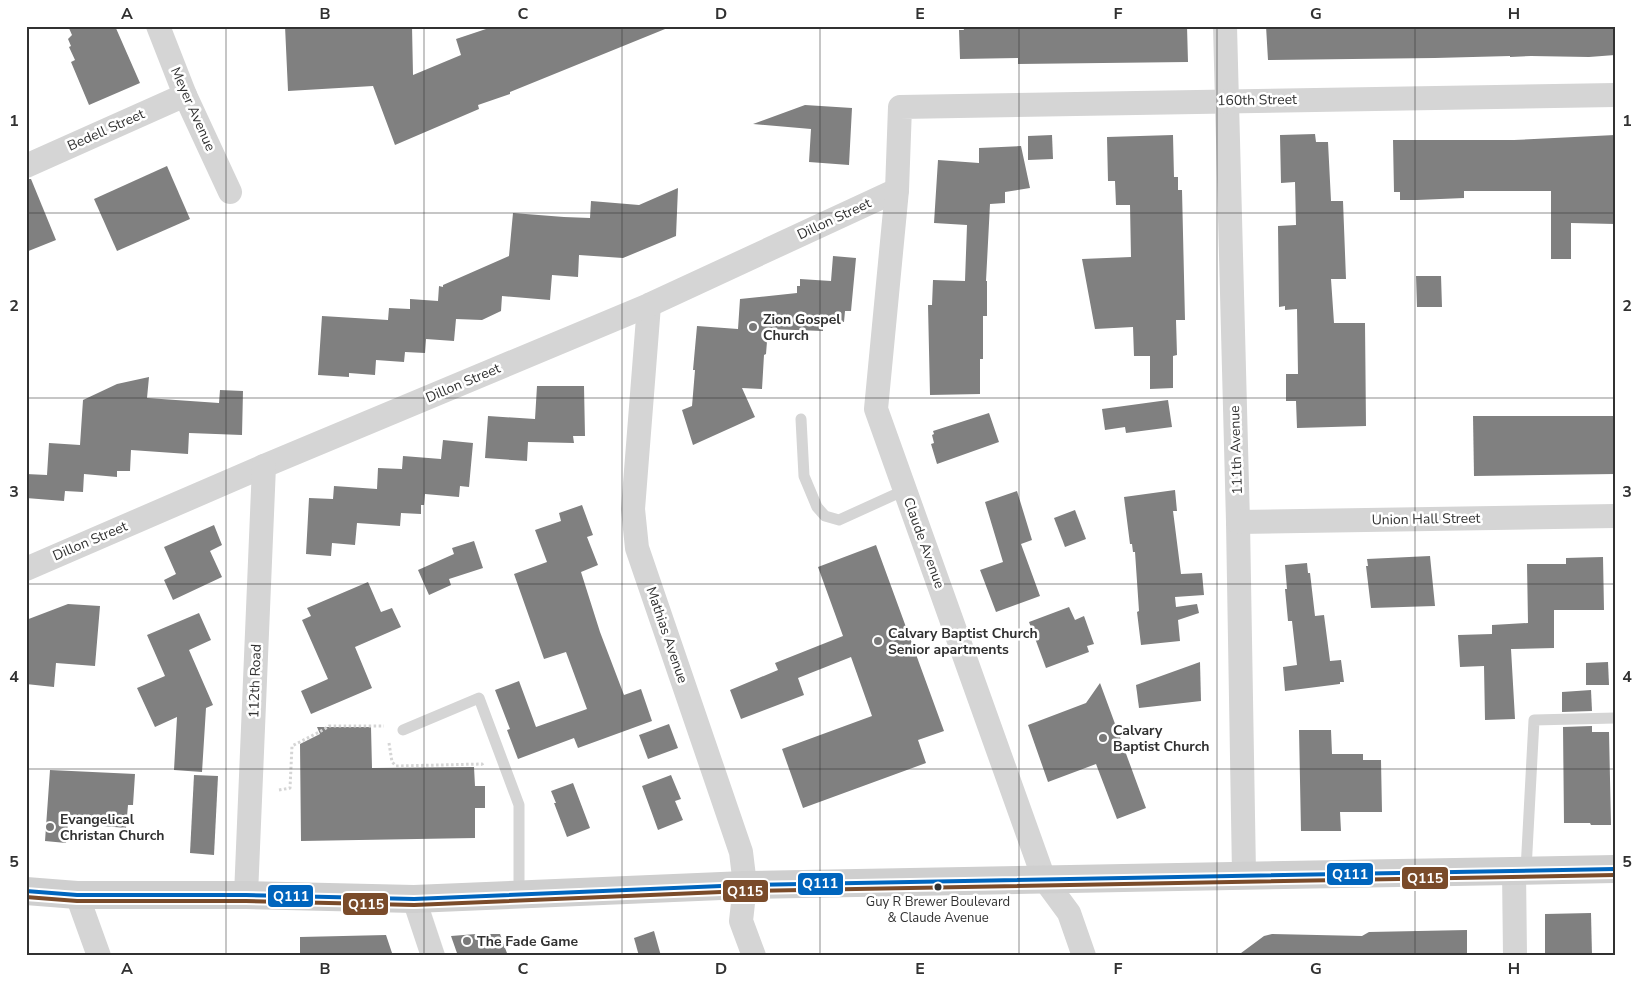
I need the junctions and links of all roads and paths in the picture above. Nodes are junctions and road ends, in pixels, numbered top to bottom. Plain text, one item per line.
1 (158, 26) edge
2 (1225, 26) edge
3 (185, 95) junction
4 (1615, 95) edge
5 (1227, 101) junction
6 (900, 108) joint
7 (26, 166) edge
8 (897, 190) junction
9 (230, 192) dead end
10 (649, 305) junction
11 (801, 419) dead end
12 (264, 466) junction
13 (905, 490) junction
14 (1615, 516) edge
15 (1238, 522) junction
16 (26, 569) edge
17 (1615, 718) edge
18 (403, 730) dead end
19 (485, 772) dead end
20 (279, 790) dead end
21 (1615, 868) edge
22 (1520, 870) junction
23 (1244, 874) junction
24 (1044, 879) junction
25 (745, 885) junction
26 (26, 891) edge
27 (519, 894) junction
28 (77, 895) junction
29 (246, 895) junction
30 (414, 899) junction
31 (99, 956) edge
32 (433, 956) edge
33 (754, 956) edge
34 (1084, 956) edge
35 (1515, 956) edge

1 - 3 street, Meyer Avenue
2 - 5 street, 111th Avenue
3 - 7 street, Bedell Street
3 - 9 street, Meyer Avenue
4 - 5 street, 160th Street
5 - 6 street, 160th Street
5 - 15 street, 111th Avenue
6 - 8 street, Claude Avenue
8 - 10 street, Dillon Street
8 - 13 street, Claude Avenue
10 - 12 street, Dillon Street
10 - 25 street, Mathias Avenue
11 - 13 lane
12 - 16 street, Dillon Street
12 - 29 street, 112th Road
13 - 24 street, Claude Avenue
14 - 15 street, Union Hall Street
15 - 23 street, 111th Avenue
17 - 22 lane
18 - 27 lane
19 - 20 path
21 - 22 main road
22 - 23 main road
22 - 35 street
23 - 24 main road
24 - 25 main road
24 - 34 street, Claude Avenue
25 - 27 main road
25 - 33 street, Mathias Avenue
26 - 28 main road
27 - 30 main road
28 - 29 main road
28 - 31 street
29 - 30 main road
30 - 32 street

